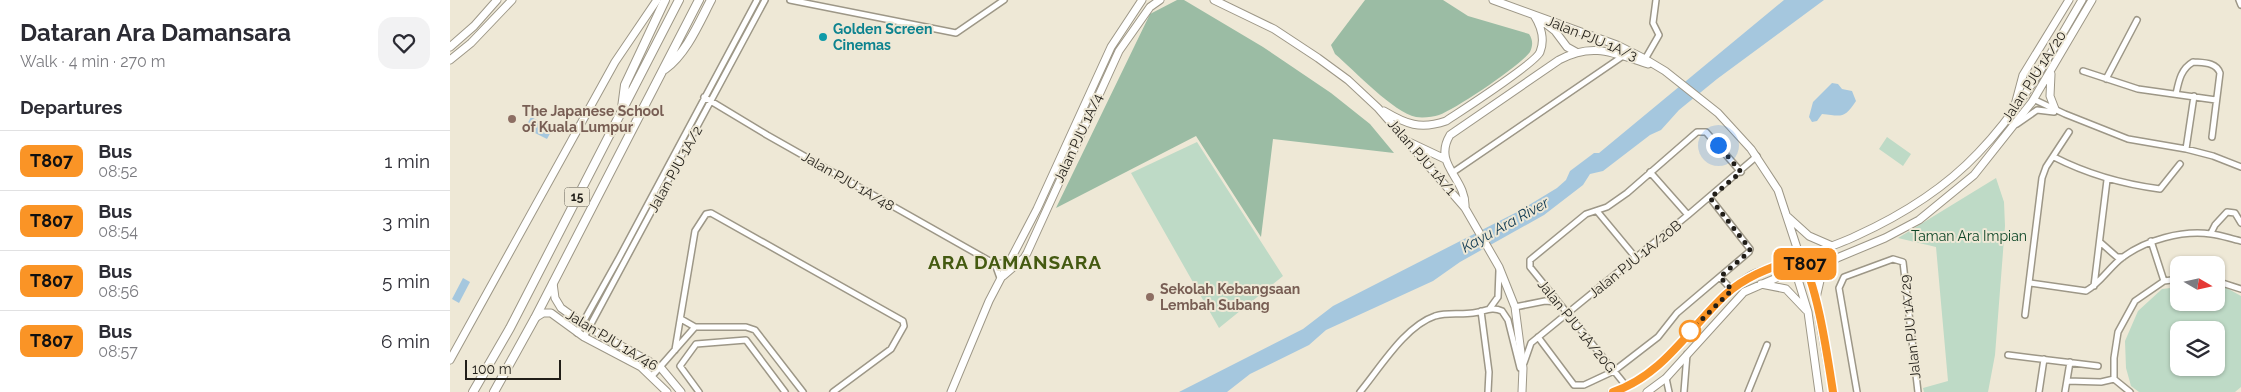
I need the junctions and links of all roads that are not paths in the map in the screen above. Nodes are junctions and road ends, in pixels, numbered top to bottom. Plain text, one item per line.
1 (497, 0) edge
2 (512, 0) edge
3 (657, 0) edge
4 (665, 0) edge
5 (679, 0) edge
6 (699, 0) edge
7 (711, 0) edge
8 (757, 0) edge
9 (765, 0) edge
10 (790, 0) edge
11 (1004, 0) edge
12 (1142, 0) edge
13 (1160, 0) edge
14 (1214, 0) edge
15 (1225, 0) edge
16 (1493, 0) edge
17 (1656, 0) edge
18 (2069, 0) edge
19 (2082, 0) edge
20 (2092, 0) edge
21 (2239, 0) edge
22 (2241, 5) edge
23 (1231, 8) junction
24 (1534, 16) junction
25 (2137, 20) dead end
26 (1125, 25) junction
27 (1133, 28) junction
28 (450, 47) edge
29 (1576, 52) junction
30 (1623, 56) junction
31 (450, 60) edge
32 (1644, 61) junction
33 (2052, 69) junction
34 (663, 70) junction
35 (2083, 72) dead end
36 (2106, 79) junction
37 (2176, 94) junction
38 (2194, 96) junction
39 (704, 97) junction
40 (2034, 99) junction
41 (2216, 100) junction
42 (712, 102) junction
43 (1378, 108) junction
44 (2055, 109) junction
45 (622, 110) junction
46 (2012, 113) junction
47 (2065, 114) junction
48 (2017, 124) junction
49 (2069, 132) dead end
50 (2212, 137) dead end
51 (1408, 142) junction
52 (2186, 149) junction
53 (1757, 156) junction
54 (2054, 157) junction
55 (1445, 159) junction
56 (2180, 164) dead end
57 (2241, 167) edge
58 (1650, 172) junction
59 (1741, 172) junction
60 (1452, 173) junction
61 (2107, 180) junction
62 (1710, 198) junction
63 (1466, 209) junction
64 (1597, 211) junction
65 (1688, 216) junction
66 (1788, 217) junction
67 (2241, 223) edge
68 (2211, 234) junction
69 (2152, 241) junction
70 (2241, 241) edge
71 (2100, 242) junction
72 (1832, 246) junction
73 (2123, 257) junction
74 (1636, 258) junction
75 (1796, 258) junction
76 (1837, 258) junction
77 (1008, 262) junction
78 (994, 264) junction
79 (1499, 267) junction
80 (1807, 267) junction
81 (1795, 270) junction
82 (1720, 277) junction
83 (1000, 278) junction
84 (2164, 281) junction
85 (2170, 281) edge
86 (553, 283) junction
87 (1760, 284) junction
88 (2030, 284) junction
89 (2225, 284) edge
90 (2094, 287) junction
91 (2241, 289) edge
92 (1732, 290) junction
93 (1816, 300) junction
94 (1557, 302) junction
95 (1490, 308) junction
96 (1515, 308) junction
97 (1481, 311) junction
98 (1808, 312) junction
99 (1567, 313) junction
100 (2025, 315) dead end
101 (535, 318) junction
102 (681, 319) junction
103 (583, 324) junction
104 (695, 327) junction
105 (589, 328) junction
106 (577, 333) junction
107 (584, 337) junction
108 (1538, 337) junction
109 (1767, 345) dead end
110 (676, 350) junction
111 (1688, 354) junction
112 (2008, 355) dead end
113 (2044, 359) junction
114 (450, 360) edge
115 (2070, 362) junction
116 (2098, 366) dead end
117 (660, 368) junction
118 (1523, 368) junction
119 (1614, 370) junction
120 (652, 376) junction
121 (1666, 378) junction
122 (2114, 379) junction
123 (1523, 380) junction
124 (2067, 381) junction
125 (1628, 387) junction
126 (473, 392) edge
127 (494, 392) edge
128 (667, 392) edge
129 (681, 392) edge
130 (699, 392) edge
131 (785, 392) edge
132 (803, 392) edge
133 (833, 392) edge
134 (951, 392) edge
135 (1360, 392) edge
136 (1488, 392) edge
137 (1522, 392) edge
138 (1527, 392) edge
139 (1612, 392) edge
140 (1647, 392) edge
141 (1669, 392) edge
142 (1684, 392) edge
143 (1748, 392) edge
144 (1819, 392) edge
145 (1833, 392) edge
146 (1857, 392) edge
147 (1918, 392) edge
148 (2039, 392) edge
149 (2065, 392) edge
150 (2130, 392) edge

1 - 28 street
2 - 31 street
3 - 114 street
4 - 45 main road
5 - 45 main road, 15
6 - 34 main road, 15
7 - 34 main road
8 - 39 street, Jalan PJU 1A/2
9 - 42 street, Jalan PJU 1A/2
10 - 11 street
12 - 26 street, Jalan PJU 1A/4
13 - 27 street, Jalan PJU 1A/4
14 - 23 street, Jalan PJU 1A/1
15 - 23 street
16 - 24 street, Jalan PJU 1A/3
17 - 32 street
18 - 46 street
19 - 46 street, Jalan PJU 1A/20
20 - 33 street, Jalan PJU 1A/20
21 - 22 street
23 - 43 street, Jalan PJU 1A/1
24 - 29 street
24 - 32 street, Jalan PJU 1A/3
24 - 43 street
25 - 36 street
26 - 27 street
26 - 77 street, Jalan PJU 1A/4
27 - 83 street, Jalan PJU 1A/4
29 - 30 street
29 - 55 street
30 - 32 street
30 - 60 street, Jalan PJU 1A/3
32 - 53 street, Jalan PJU 1A/3
33 - 40 street, Jalan PJU 1A/20
33 - 44 street
34 - 86 main road, 15
35 - 36 street
36 - 37 street
37 - 38 street
37 - 41 street
38 - 41 street
38 - 52 street
39 - 42 street, Jalan PJU 1A/48
39 - 103 street, Jalan PJU 1A/2
40 - 44 street
40 - 46 street
40 - 48 street, Jalan PJU 1A/20
41 - 50 street
42 - 78 street, Jalan PJU 1A/48
42 - 105 street, Jalan PJU 1A/2
43 - 51 street, Jalan PJU 1A/1
44 - 47 street
45 - 126 main road, 15
46 - 72 street, Jalan PJU 1A/20
47 - 48 street
47 - 52 street
48 - 76 street, Jalan PJU 1A/20
49 - 54 street
51 - 55 street
51 - 63 street, Jalan PJU 1A/1
52 - 57 street
53 - 59 street, Jalan PJU 1A/20B
53 - 66 street, Jalan PJU 1A/3
54 - 61 street
54 - 88 street
55 - 60 street
56 - 61 street
58 - 59 street
58 - 64 street
58 - 65 street
59 - 62 street, Jalan PJU 1A/20B
60 - 63 street
61 - 71 street
62 - 65 street, Jalan PJU 1A/20B
62 - 82 street
63 - 79 street, Jalan PJU 1A/1
64 - 74 street
64 - 94 street, Jalan PJU 1A/20G
65 - 74 street, Jalan PJU 1A/20B
66 - 72 street
66 - 75 street, Jalan PJU 1A/3
67 - 68 street
68 - 69 street
68 - 70 street
69 - 73 street
69 - 84 street
71 - 73 street
71 - 90 street
72 - 75 street, Jalan PJU 1A/20
73 - 90 street
74 - 99 street, Jalan PJU 1A/20B
75 - 80 street
75 - 81 street, Jalan PJU 1A/3
75 - 92 street, Jalan PJU 1A/20
76 - 80 street, Jalan PJU 1A/20
76 - 93 street
77 - 78 street
77 - 83 street, Jalan PJU 1A/4
78 - 83 street
79 - 95 street
79 - 96 street, Jalan PJU 1A/1
80 - 81 street, Jalan PJU 1A/20
80 - 93 street
81 - 87 street, Jalan PJU 1A/20
81 - 98 street
82 - 92 street
82 - 119 street
83 - 134 street, Jalan PJU 1A/4
84 - 85 street
84 - 122 street
86 - 101 main road, 15
86 - 103 street, Jalan PJU 1A/46
87 - 98 street
87 - 111 street, Jalan PJU 1A/20
88 - 90 street
88 - 100 street
89 - 91 street
92 - 125 street, Jalan PJU 1A/20
93 - 145 street
94 - 96 street
94 - 99 street, Jalan PJU 1A/20G
95 - 97 street
95 - 123 street
96 - 118 street, Jalan PJU 1A/1
97 - 135 street
97 - 136 street
98 - 144 street
99 - 108 street, Jalan PJU 1A/20B
99 - 119 street, Jalan PJU 1A/20G
101 - 106 street, Jalan PJU 1A/46
101 - 127 main road, 15
102 - 104 street
102 - 110 street
102 - 133 street
103 - 105 street, Jalan PJU 1A/46
103 - 106 street, Jalan PJU 1A/2
104 - 110 street
104 - 132 street
105 - 107 street, Jalan PJU 1A/2
105 - 117 street, Jalan PJU 1A/46
106 - 107 street, Jalan PJU 1A/46
107 - 120 street, Jalan PJU 1A/46
108 - 118 street, Jalan PJU 1A/20B
108 - 119 street
109 - 143 street
110 - 117 street
111 - 121 street, Jalan PJU 1A/20
111 - 142 street
112 - 113 street
113 - 115 street
113 - 148 street
115 - 116 street
115 - 124 street
117 - 120 street
117 - 129 street, Jalan PJU 1A/46
118 - 123 street, Jalan PJU 1A/1
119 - 125 street, Jalan PJU 1A/20G
120 - 128 street, Jalan PJU 1A/46
121 - 140 street, Jalan PJU 1A/20
121 - 141 street
122 - 124 street
122 - 150 street
123 - 137 street, Jalan PJU 1A/1
123 - 138 street
124 - 149 street
125 - 139 street, Jalan PJU 1A/20
130 - 131 street
146 - 147 street, Jalan PJU 1A/29

